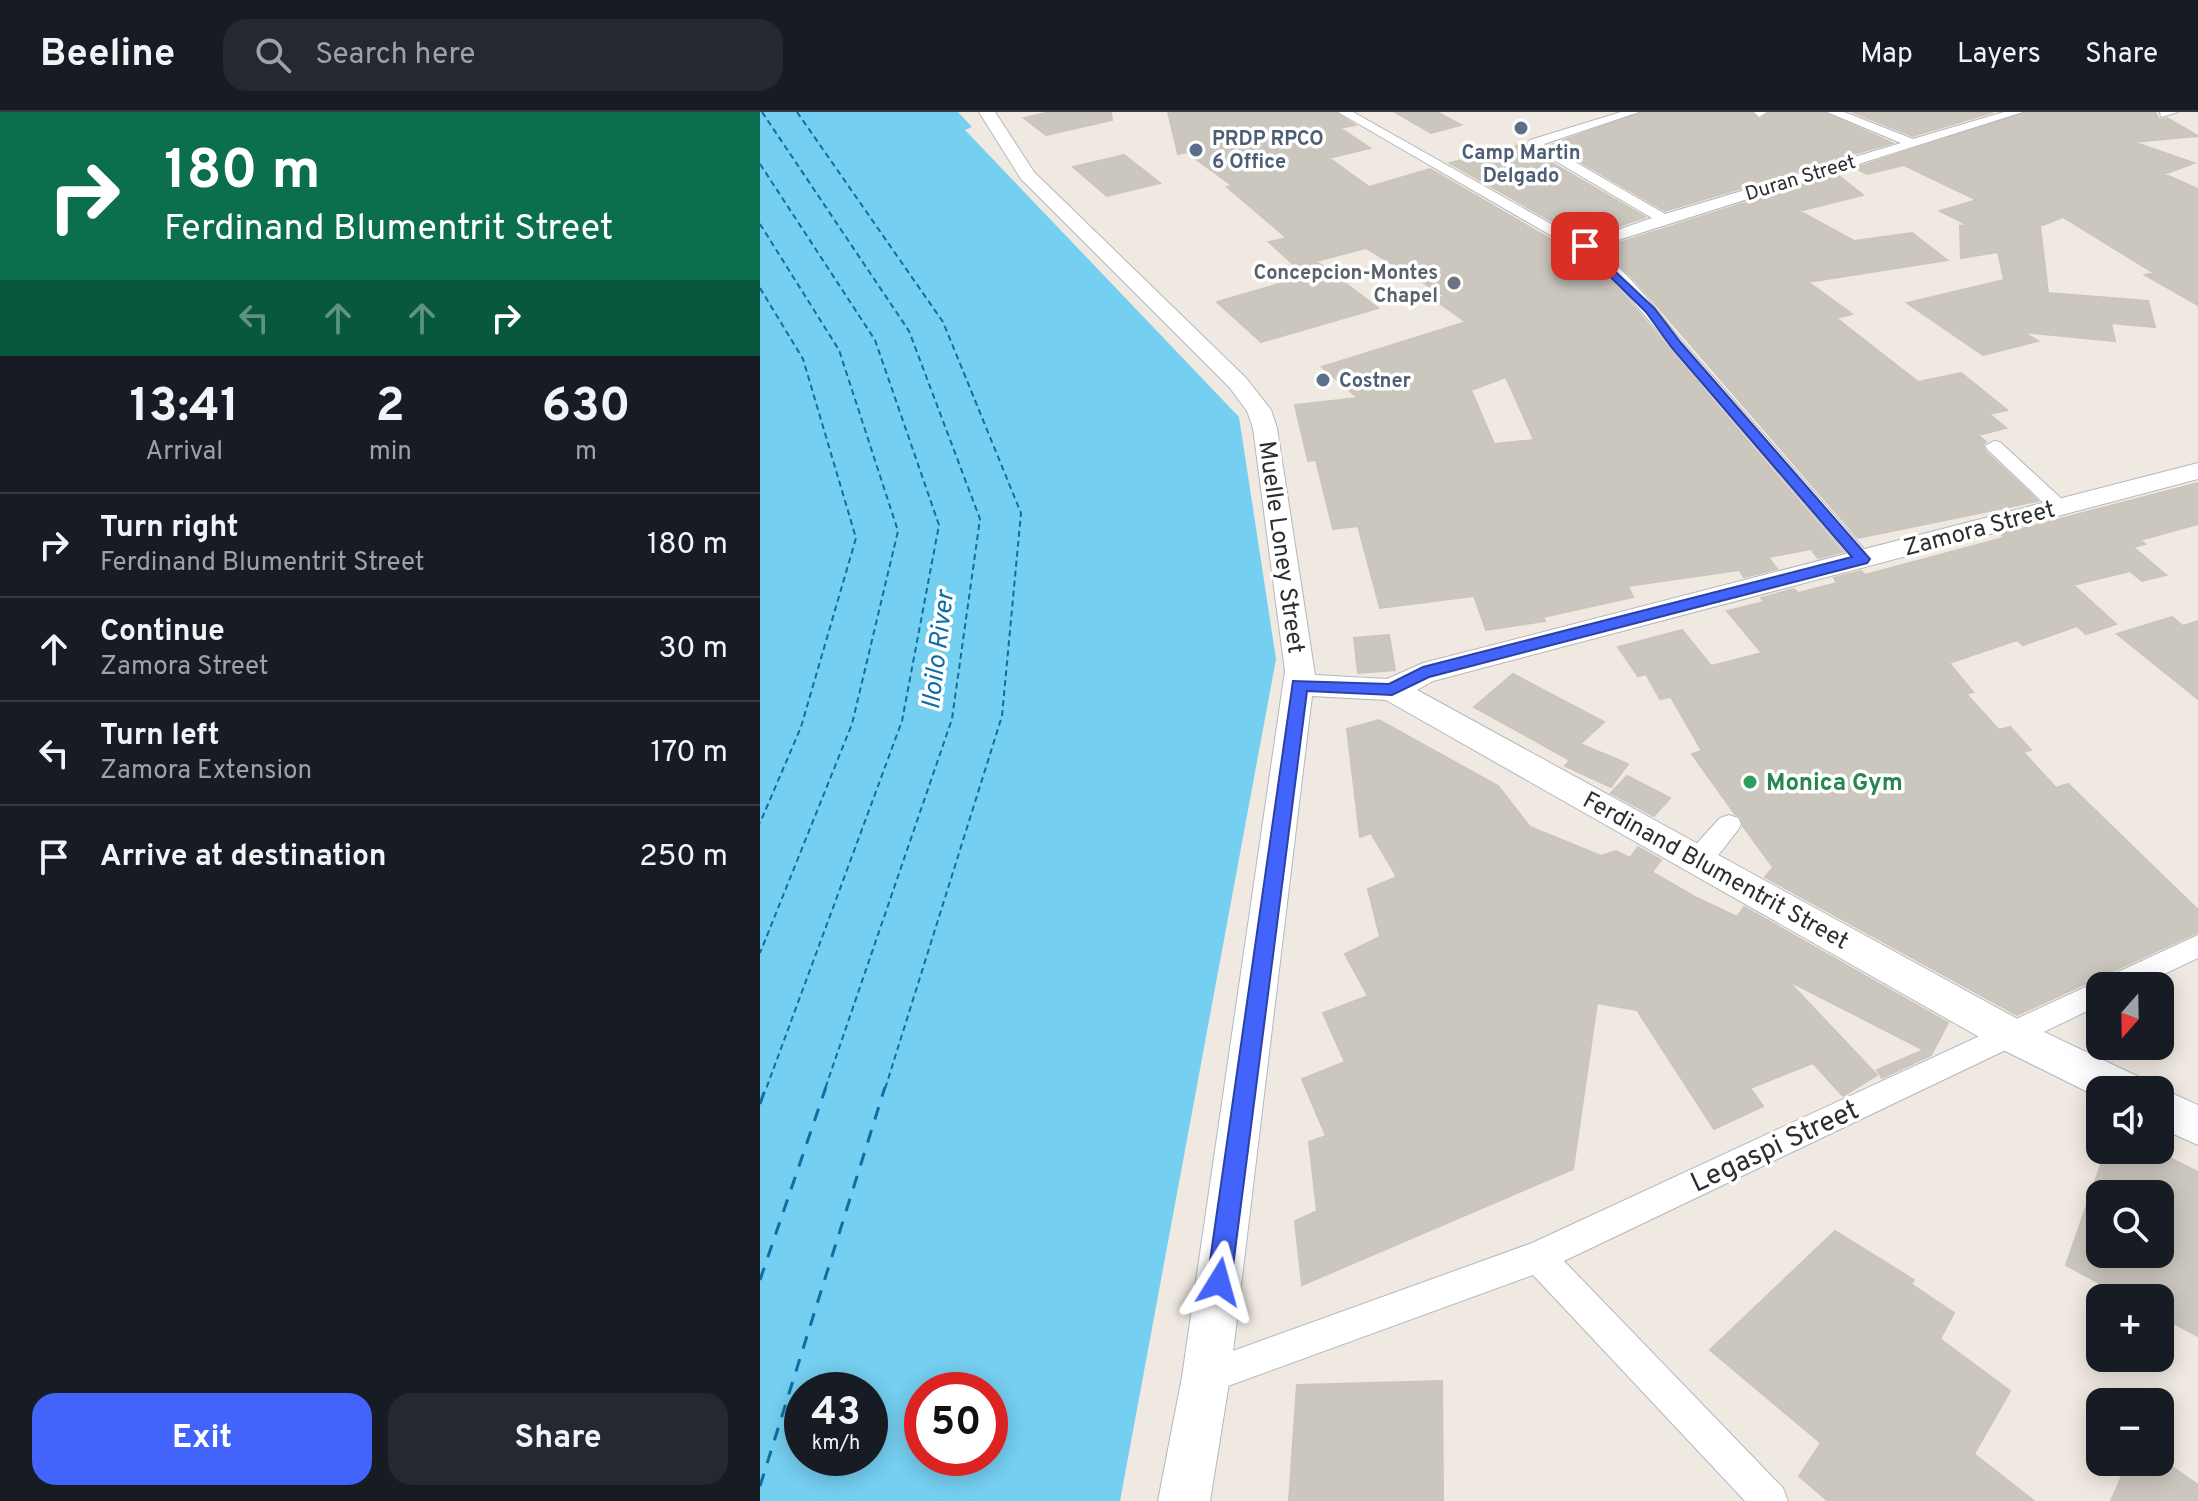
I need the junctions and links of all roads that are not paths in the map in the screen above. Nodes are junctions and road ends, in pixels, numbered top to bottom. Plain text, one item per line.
1 (1344, 112) edge
2 (1633, 112) edge
3 (1833, 112) edge
4 (2009, 113) edge
5 (990, 118) edge
6 (1911, 143) junction
7 (1663, 219) junction
8 (1585, 246) junction
9 (1994, 446) dead end
10 (2198, 471) edge
11 (2059, 507) junction
12 (1862, 559) junction
13 (1299, 685) junction
14 (1392, 690) junction
15 (1729, 824) dead end
16 (1697, 860) junction
17 (2198, 946) edge
18 (2142, 972) edge
19 (2086, 998) edge
20 (2009, 1034) junction
21 (2095, 1076) edge
22 (2174, 1114) edge
23 (2198, 1126) edge
24 (1538, 1257) junction
25 (1206, 1377) junction
26 (1184, 1501) edge
27 (1770, 1501) edge

1 - 8 street
2 - 7 street
3 - 6 street
4 - 6 street, Duran Street
5 - 13 main road, Muelle Loney Street
6 - 7 street, Duran Street
7 - 8 street, Duran Street
8 - 12 street
9 - 11 street
10 - 11 main road, Zamora Street
11 - 12 main road, Zamora Street
12 - 14 main road, Zamora Street
13 - 14 main road, Ferdinand Blumentrit Street
13 - 25 main road, Muelle Loney Street
14 - 16 main road, Ferdinand Blumentrit Street
15 - 16 street
16 - 20 main road, Ferdinand Blumentrit Street
17 - 18 street
19 - 20 street, Legaspi Street
20 - 21 main road, Ferdinand Blumentrit Street
20 - 24 street, Legaspi Street
22 - 23 main road
24 - 25 street, Legaspi Street
24 - 27 street
25 - 26 main road, Muelle Loney Street

